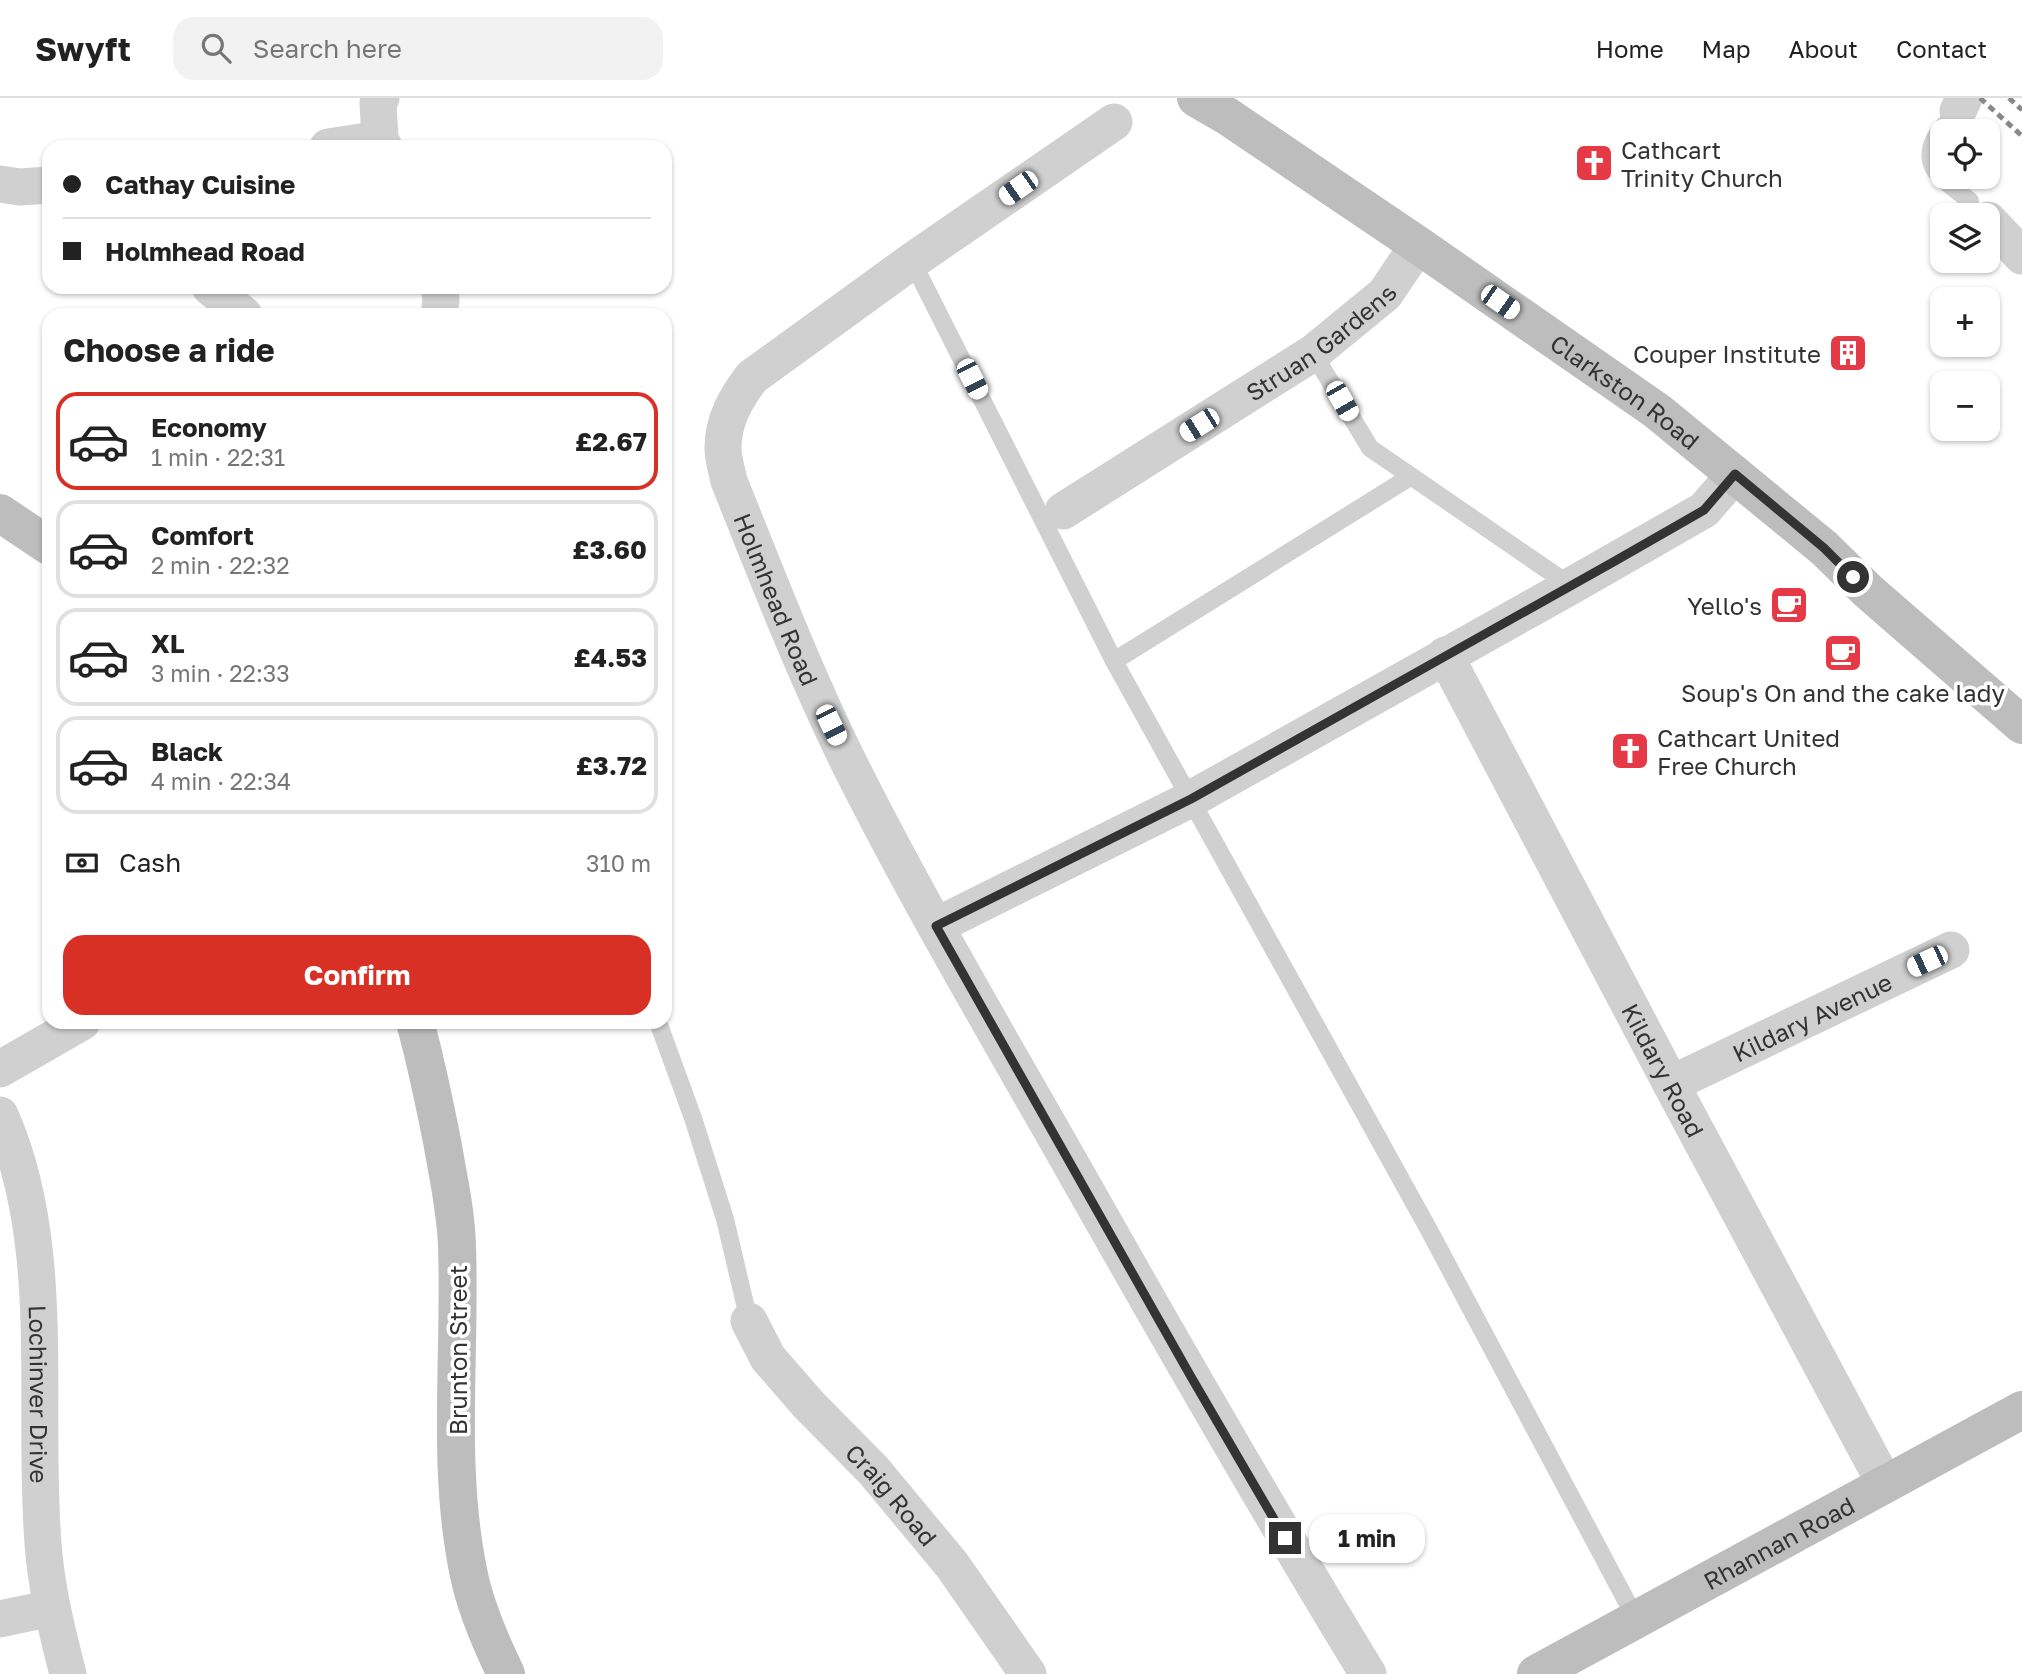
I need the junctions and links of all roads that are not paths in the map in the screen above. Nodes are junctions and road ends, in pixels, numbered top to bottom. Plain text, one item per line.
1 (381, 98) edge
2 (1221, 104) edge
3 (1961, 104) edge
4 (1114, 122) dead end
5 (382, 140) edge
6 (0, 184) edge
7 (42, 185) edge
8 (1971, 203) edge
9 (2000, 232) edge
10 (1418, 245) junction
11 (2022, 256) edge
12 (912, 261) junction
13 (218, 294) edge
14 (236, 308) edge
15 (1313, 353) junction
16 (1735, 474) junction
17 (1410, 477) junction
18 (1063, 511) dead end
19 (0, 513) edge
20 (42, 541) edge
21 (1571, 586) junction
22 (1445, 655) junction
23 (1114, 661) junction
24 (2022, 725) edge
25 (1191, 799) junction
26 (936, 926) junction
27 (1951, 950) dead end
28 (70, 1029) edge
29 (417, 1029) edge
30 (661, 1029) edge
31 (0, 1069) edge
32 (1671, 1084) junction
33 (0, 1115) edge
34 (749, 1321) joint
35 (2022, 1410) edge
36 (1885, 1484) junction
37 (52, 1608) junction
38 (0, 1619) edge
39 (1636, 1619) junction
40 (68, 1674) edge
41 (506, 1674) edge
42 (1028, 1674) edge
43 (1368, 1674) edge
44 (1536, 1674) edge

1 - 5 street
2 - 10 street, Clarkston Road
3 - 8 lane
4 - 12 street, Holmhead Road
6 - 7 street
9 - 11 street
10 - 15 street, Struan Gardens
10 - 16 street, Clarkston Road
12 - 23 lane
12 - 26 street, Holmhead Road
13 - 14 street
15 - 17 lane
15 - 18 street, Struan Gardens
16 - 21 street
16 - 24 street, Clarkston Road
17 - 21 lane
17 - 23 lane
19 - 20 street
21 - 22 street
22 - 25 street
22 - 32 street, Kildary Road
23 - 25 lane
25 - 26 street
25 - 39 lane
26 - 43 street, Holmhead Road
27 - 32 street, Kildary Avenue
28 - 31 street
29 - 41 street, Brunton Street
30 - 34 lane
32 - 36 street, Kildary Road
33 - 37 street, Lochinver Drive
34 - 42 street, Craig Road
35 - 36 street, Rhannan Road
36 - 39 street, Rhannan Road
37 - 38 street
37 - 40 street, Lochinver Drive
39 - 44 street, Rhannan Road

